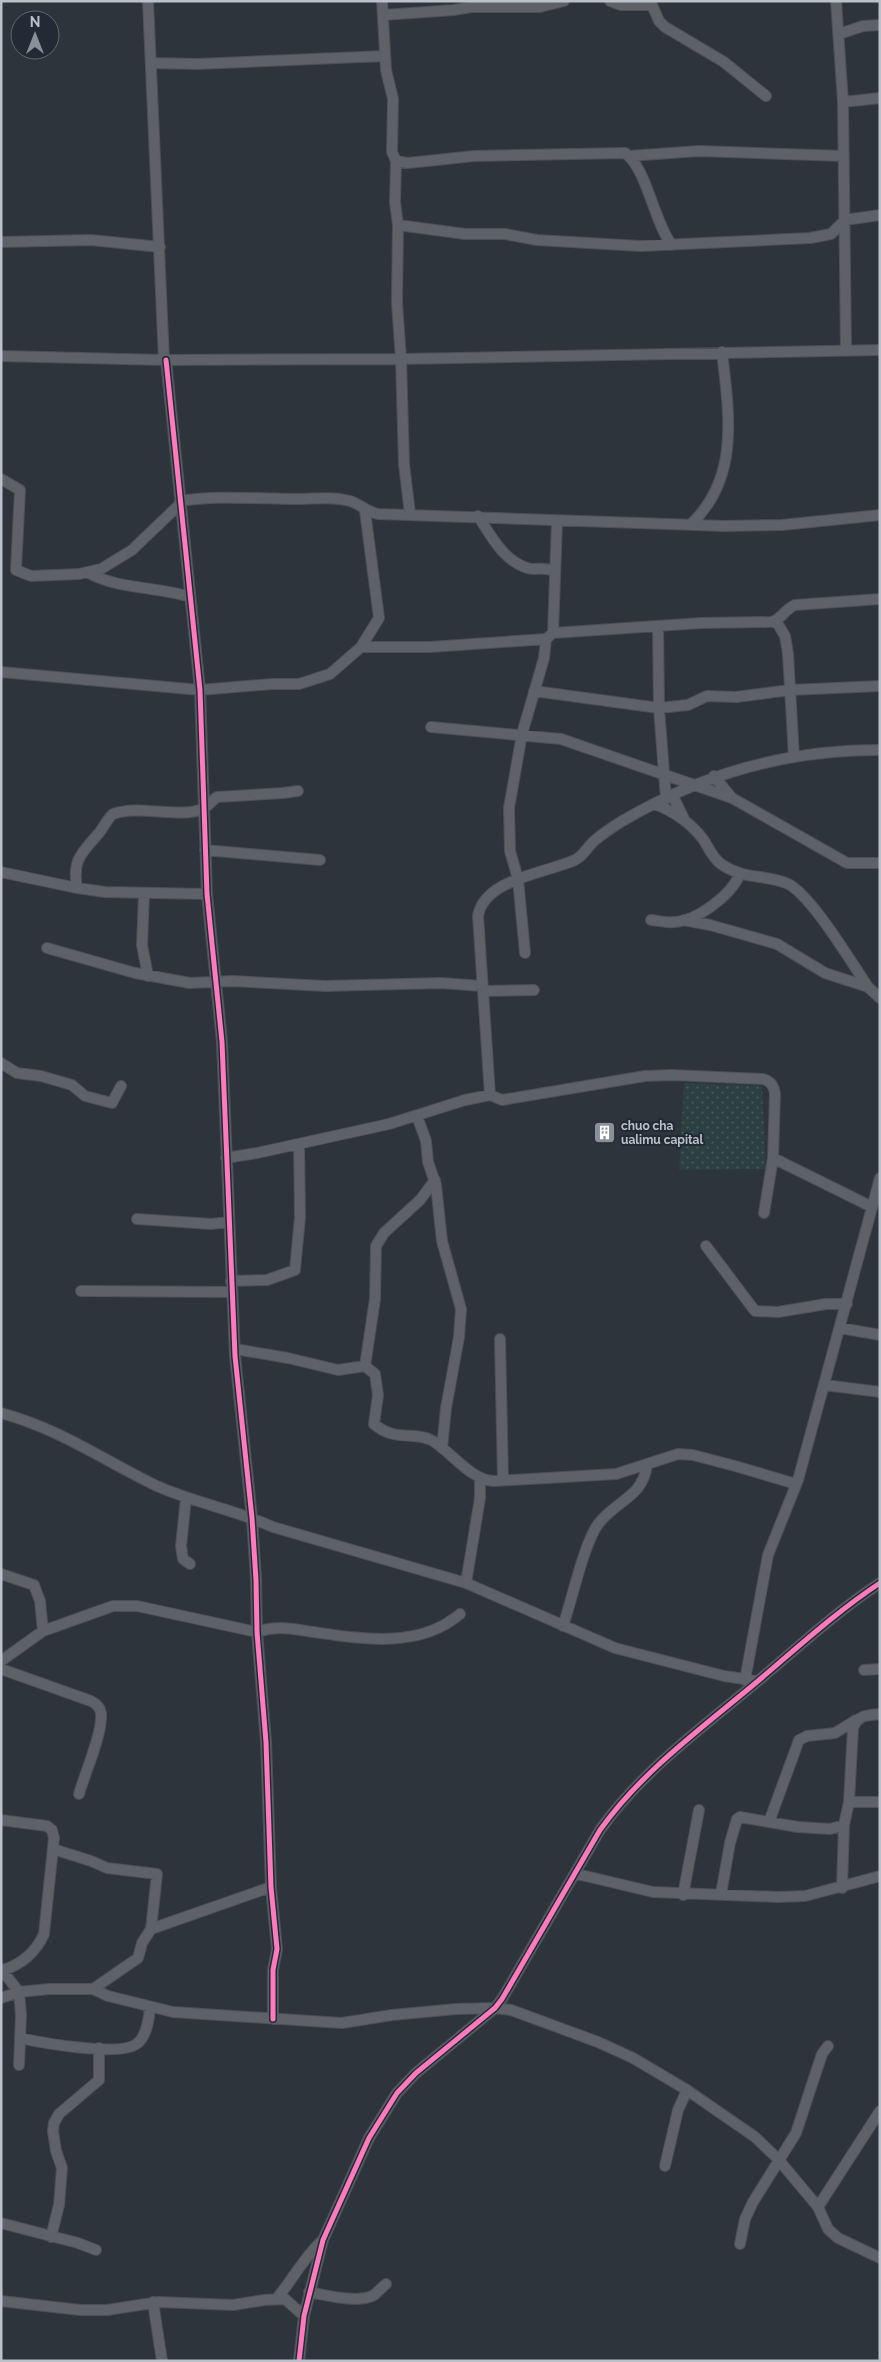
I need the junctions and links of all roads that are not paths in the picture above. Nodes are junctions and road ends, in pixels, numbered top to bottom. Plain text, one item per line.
1 (148, 1) edge
2 (382, 1) edge
3 (564, 1) edge
4 (610, 1) edge
5 (836, 1) edge
6 (383, 14) junction
7 (880, 26) edge
8 (839, 34) junction
9 (385, 56) junction
10 (151, 63) junction
11 (766, 96) dead end
12 (880, 98) edge
13 (843, 102) junction
14 (629, 156) junction
15 (843, 156) junction
16 (396, 161) junction
17 (880, 215) edge
18 (845, 220) junction
19 (398, 225) junction
20 (1, 242) edge
21 (672, 245) junction
22 (160, 247) junction
23 (846, 350) junction
24 (880, 350) edge
25 (722, 352) junction
26 (1, 356) edge
27 (401, 359) junction
28 (165, 360) junction
29 (1, 480) edge
30 (180, 503) junction
31 (365, 511) junction
32 (410, 514) junction
33 (880, 515) edge
34 (478, 516) junction
35 (557, 522) junction
36 (691, 524) junction
37 (554, 571) junction
38 (87, 572) junction
39 (190, 597) junction
40 (880, 600) edge
41 (776, 621) junction
42 (658, 626) junction
43 (550, 636) junction
44 (361, 647) junction
45 (1, 672) edge
46 (880, 686) edge
47 (200, 690) junction
48 (790, 690) junction
49 (534, 691) junction
50 (659, 708) junction
51 (431, 727) dead end
52 (522, 734) junction
53 (861, 750) junction
54 (880, 750) edge
55 (880, 756) edge
56 (794, 757) junction
57 (664, 773) junction
58 (714, 776) junction
59 (694, 784) junction
60 (298, 791) dead end
61 (669, 797) junction
62 (732, 798) junction
63 (655, 804) junction
64 (204, 809) junction
65 (684, 819) junction
66 (205, 850) junction
67 (320, 860) dead end
68 (880, 863) edge
69 (1, 872) edge
70 (740, 873) junction
71 (518, 879) junction
72 (77, 888) junction
73 (144, 894) junction
74 (207, 894) junction
75 (651, 920) dead end
76 (684, 920) junction
77 (47, 948) dead end
78 (525, 953) dead end
79 (148, 976) junction
80 (216, 982) junction
81 (868, 987) junction
82 (482, 989) junction
83 (534, 990) dead end
84 (880, 998) edge
85 (1, 1063) edge
86 (121, 1086) dead end
87 (490, 1095) junction
88 (417, 1116) junction
89 (299, 1144) junction
90 (226, 1158) junction
91 (773, 1158) junction
92 (880, 1178) edge
93 (434, 1180) junction
94 (876, 1198) edge
95 (764, 1213) dead end
96 (137, 1219) dead end
97 (229, 1222) junction
98 (706, 1246) dead end
99 (231, 1287) junction
100 (82, 1291) dead end
101 (847, 1304) junction
102 (840, 1328) junction
103 (880, 1335) edge
104 (500, 1339) dead end
105 (235, 1349) junction
106 (365, 1366) junction
107 (825, 1385) junction
108 (880, 1392) edge
109 (1, 1413) edge
110 (442, 1448) junction
111 (647, 1465) junction
112 (480, 1479) junction
113 (503, 1480) junction
114 (796, 1484) junction
115 (186, 1498) junction
116 (252, 1518) junction
117 (190, 1564) dead end
118 (1, 1574) edge
119 (466, 1584) junction
120 (880, 1584) edge
121 (460, 1614) dead end
122 (563, 1626) junction
123 (43, 1631) junction
124 (257, 1632) junction
125 (1, 1661) edge
126 (1, 1669) edge
127 (880, 1669) edge
128 (864, 1670) dead end
129 (745, 1680) junction
130 (758, 1681) junction
131 (880, 1714) edge
132 (856, 1720) junction
133 (79, 1794) dead end
134 (849, 1802) junction
135 (880, 1802) edge
136 (699, 1810) dead end
137 (1, 1820) edge
138 (768, 1822) junction
139 (844, 1825) junction
140 (53, 1850) junction
141 (577, 1874) junction
142 (880, 1876) edge
143 (271, 1887) junction
144 (842, 1888) junction
145 (720, 1894) junction
146 (683, 1895) junction
147 (151, 1929) junction
148 (2, 1970) edge
149 (93, 1989) junction
150 (20, 1992) junction
151 (1, 1998) edge
152 (150, 2007) junction
153 (495, 2008) junction
154 (273, 2019) junction
155 (20, 2038) junction
156 (828, 2046) dead end
157 (99, 2048) junction
158 (19, 2065) dead end
159 (687, 2090) junction
160 (880, 2111) edge
161 (778, 2160) junction
162 (665, 2166) dead end
163 (818, 2207) junction
164 (1, 2224) edge
165 (51, 2237) junction
166 (323, 2240) junction
167 (740, 2244) dead end
168 (96, 2250) dead end
169 (880, 2258) edge
170 (386, 2284) dead end
171 (310, 2292) junction
172 (276, 2299) junction
173 (1, 2301) edge
174 (153, 2302) junction
175 (304, 2316) junction
176 (162, 2361) edge
177 (299, 2361) edge

1 - 10 street
2 - 6 street
3 - 6 street
4 - 11 street
5 - 8 street
6 - 9 street
7 - 8 street
8 - 13 street
9 - 10 street
9 - 16 street
10 - 22 street
12 - 13 street
13 - 15 street
14 - 15 street
14 - 16 street
14 - 21 street
15 - 18 street
16 - 19 street
17 - 18 street
18 - 21 street
18 - 23 street
19 - 21 street
19 - 27 street
20 - 22 street
22 - 28 street
23 - 24 street
23 - 25 street
25 - 27 street
25 - 36 street
26 - 28 street
27 - 28 street
27 - 32 street
28 - 30 street
29 - 38 street
30 - 31 street
30 - 38 street
30 - 39 street
31 - 32 street
31 - 44 street
32 - 34 street
33 - 36 street
34 - 35 street
34 - 37 street
35 - 36 street
35 - 37 street
37 - 43 street
38 - 39 street
39 - 47 street
40 - 41 street
41 - 42 street
41 - 48 street
42 - 43 street
42 - 50 street
43 - 44 street
43 - 49 street
44 - 47 street
45 - 47 street
46 - 48 street
47 - 64 street
48 - 50 street
48 - 56 street
49 - 50 street
49 - 52 street
50 - 57 street
51 - 52 street
52 - 57 street
52 - 71 street
53 - 54 street
53 - 55 street
53 - 56 street
56 - 58 street
57 - 59 street
57 - 61 street
58 - 59 street
58 - 62 street
59 - 61 street
59 - 62 street
60 - 64 street
61 - 63 street
61 - 65 street
62 - 68 street
63 - 65 street
63 - 71 street
64 - 66 street
64 - 72 street
65 - 70 street
66 - 67 street
66 - 74 street
69 - 72 street
70 - 76 street
70 - 81 street
71 - 78 street
71 - 82 street
72 - 73 street
73 - 74 street
73 - 79 street
74 - 80 street
75 - 76 street
76 - 81 street
77 - 79 street
79 - 80 street
80 - 82 street
80 - 90 street
81 - 84 street
82 - 83 street
82 - 87 street
85 - 86 street
87 - 88 street
87 - 91 street
88 - 89 street
88 - 93 street
89 - 90 street
89 - 99 street
90 - 97 street
91 - 94 street
91 - 95 street
92 - 94 street
93 - 106 street
93 - 110 street
94 - 101 street
96 - 97 street
97 - 99 street
98 - 101 street
99 - 100 street
99 - 105 street
101 - 102 street
102 - 103 street
102 - 107 street
104 - 113 street
105 - 106 street
105 - 116 street
106 - 110 street
107 - 108 street
107 - 114 street
109 - 115 street
110 - 112 street
111 - 113 street
111 - 114 street
111 - 122 street
112 - 113 street
112 - 119 street
114 - 129 street
115 - 116 street
115 - 117 street
116 - 119 street
116 - 124 street
118 - 123 street
119 - 122 street
120 - 130 street
121 - 124 street
122 - 129 street
123 - 124 street
123 - 125 street
124 - 143 street
126 - 133 street
127 - 128 street
129 - 130 street
130 - 141 street
131 - 132 street
132 - 134 street
132 - 138 street
134 - 135 street
134 - 139 street
136 - 146 street
137 - 140 street
138 - 139 street
138 - 145 street
139 - 144 street
140 - 147 street
140 - 148 street
141 - 146 street
141 - 153 street
142 - 144 street
143 - 147 street
143 - 154 street
144 - 145 street
145 - 146 street
147 - 149 street
148 - 150 street
149 - 150 street
149 - 152 street
150 - 151 street
150 - 155 street
152 - 154 street
152 - 157 street
153 - 154 street
153 - 159 street
153 - 166 street
155 - 157 street
155 - 158 street
156 - 161 street
157 - 165 street
159 - 161 street
159 - 162 street
160 - 163 street
161 - 163 street
161 - 167 street
163 - 169 street
164 - 165 street
165 - 168 street
166 - 171 street
166 - 172 street
170 - 171 street
171 - 175 street
172 - 174 street
172 - 175 street
173 - 174 street
174 - 176 street
175 - 177 street

